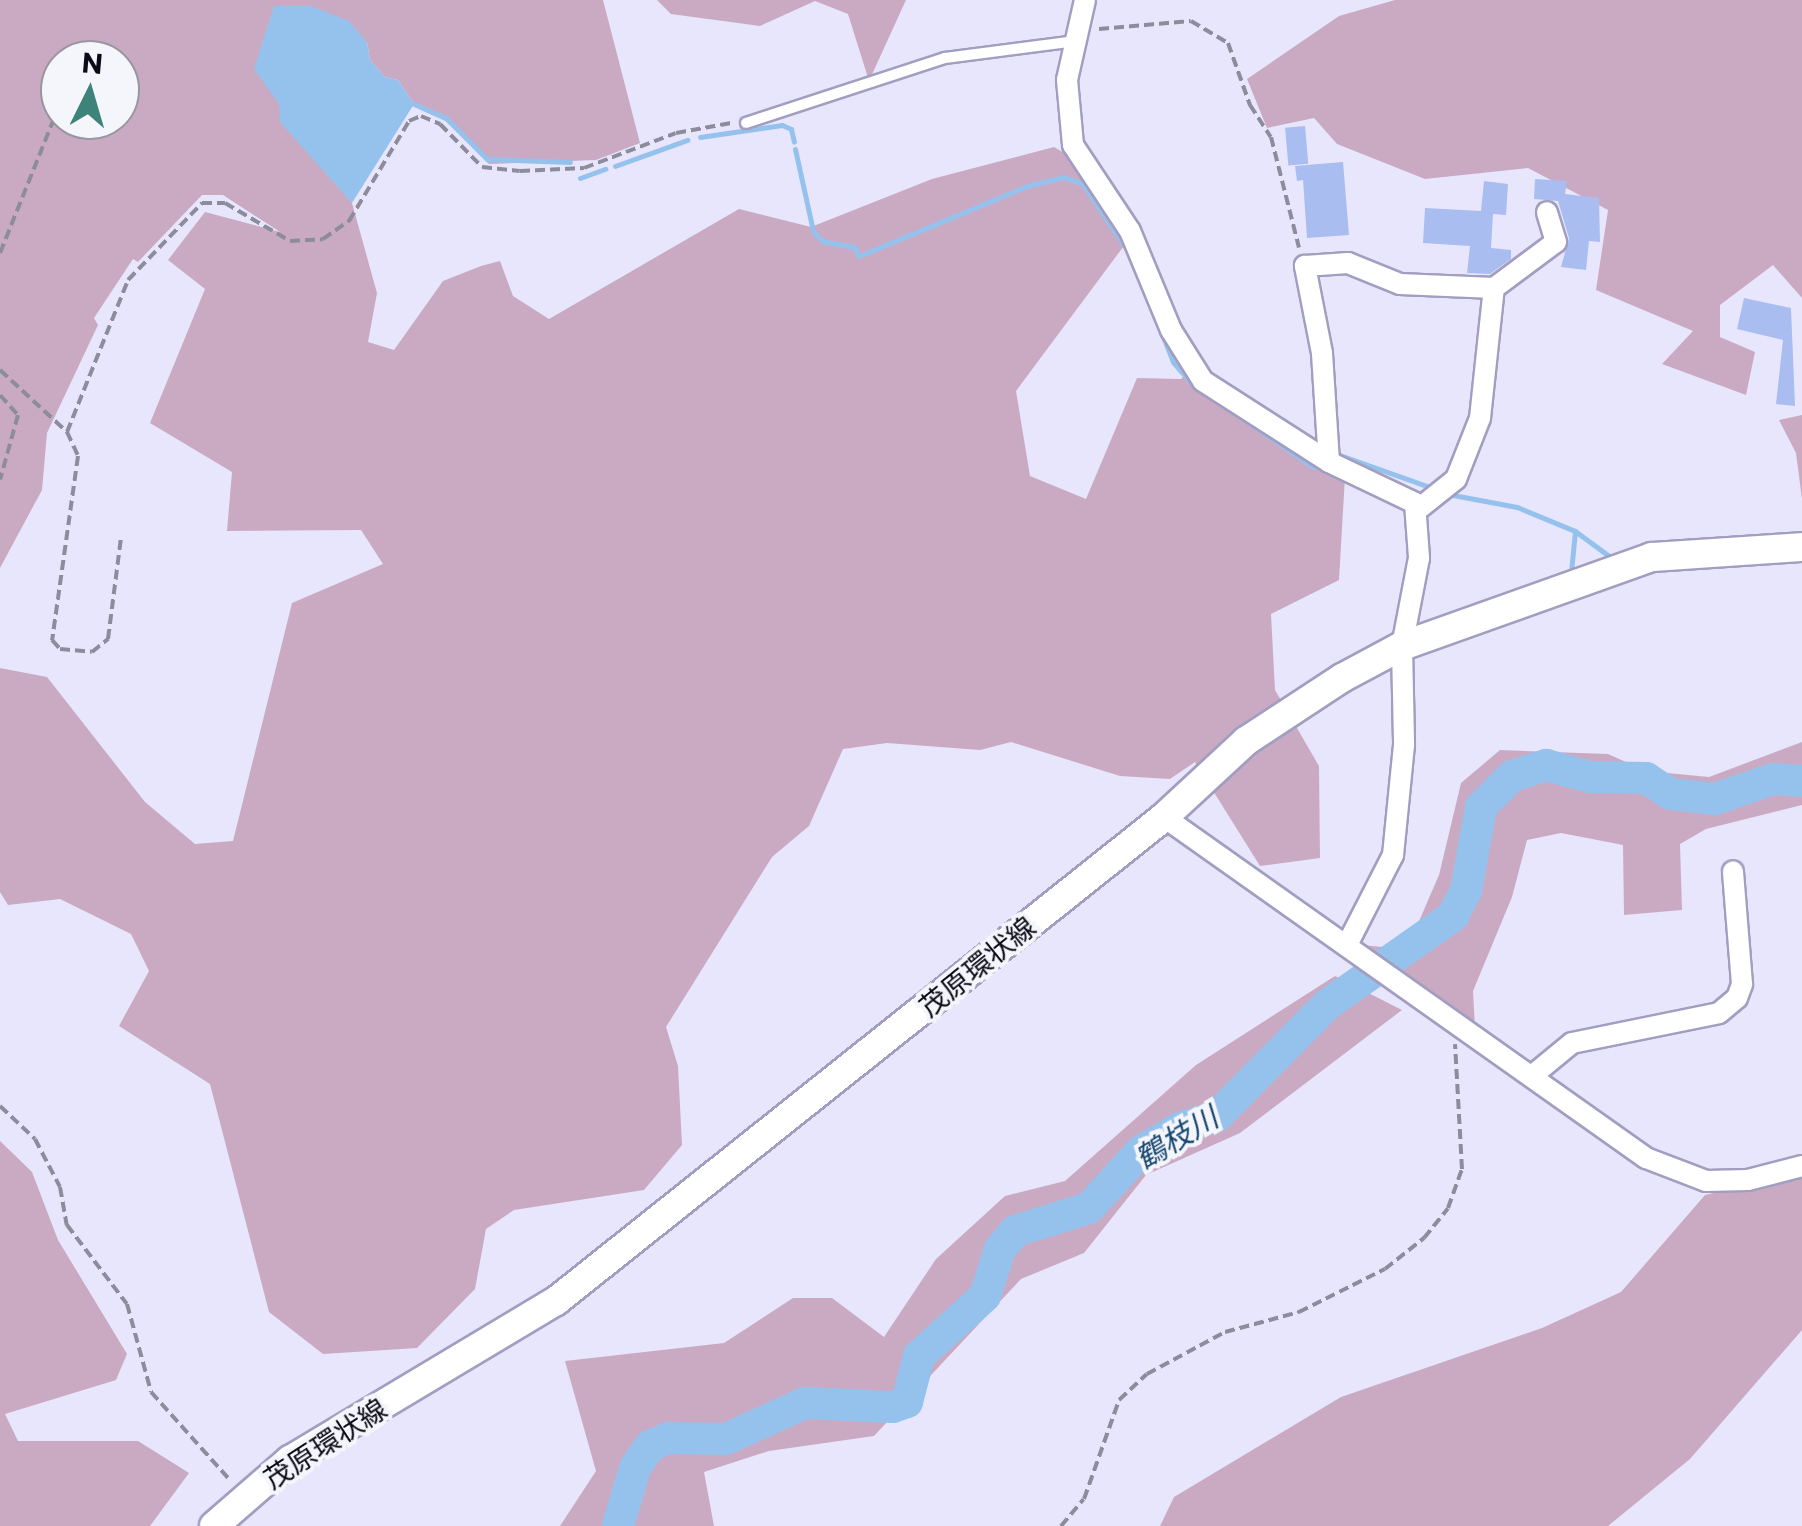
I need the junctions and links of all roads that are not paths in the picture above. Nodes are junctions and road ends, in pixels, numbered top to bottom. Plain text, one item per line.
1 (1085, 0) edge
2 (1078, 34) junction
3 (746, 122) road end
4 (1547, 212) dead end
5 (1494, 288) junction
6 (1329, 462) junction
7 (1416, 511) junction
8 (1802, 547) edge
9 (1402, 646) junction
10 (1164, 817) junction
11 (1733, 871) dead end
12 (1352, 948) junction
13 (1533, 1074) junction
14 (1802, 1166) edge
15 (214, 1526) edge

1 - 2 street
2 - 3 lane
2 - 6 street
4 - 5 street
5 - 6 street
5 - 7 street
6 - 7 street
7 - 9 street
8 - 9 main road, 茂原環状線
9 - 10 main road, 茂原環状線
9 - 12 street
10 - 12 street
10 - 15 main road, 茂原環状線
11 - 13 street
12 - 13 street
13 - 14 street

